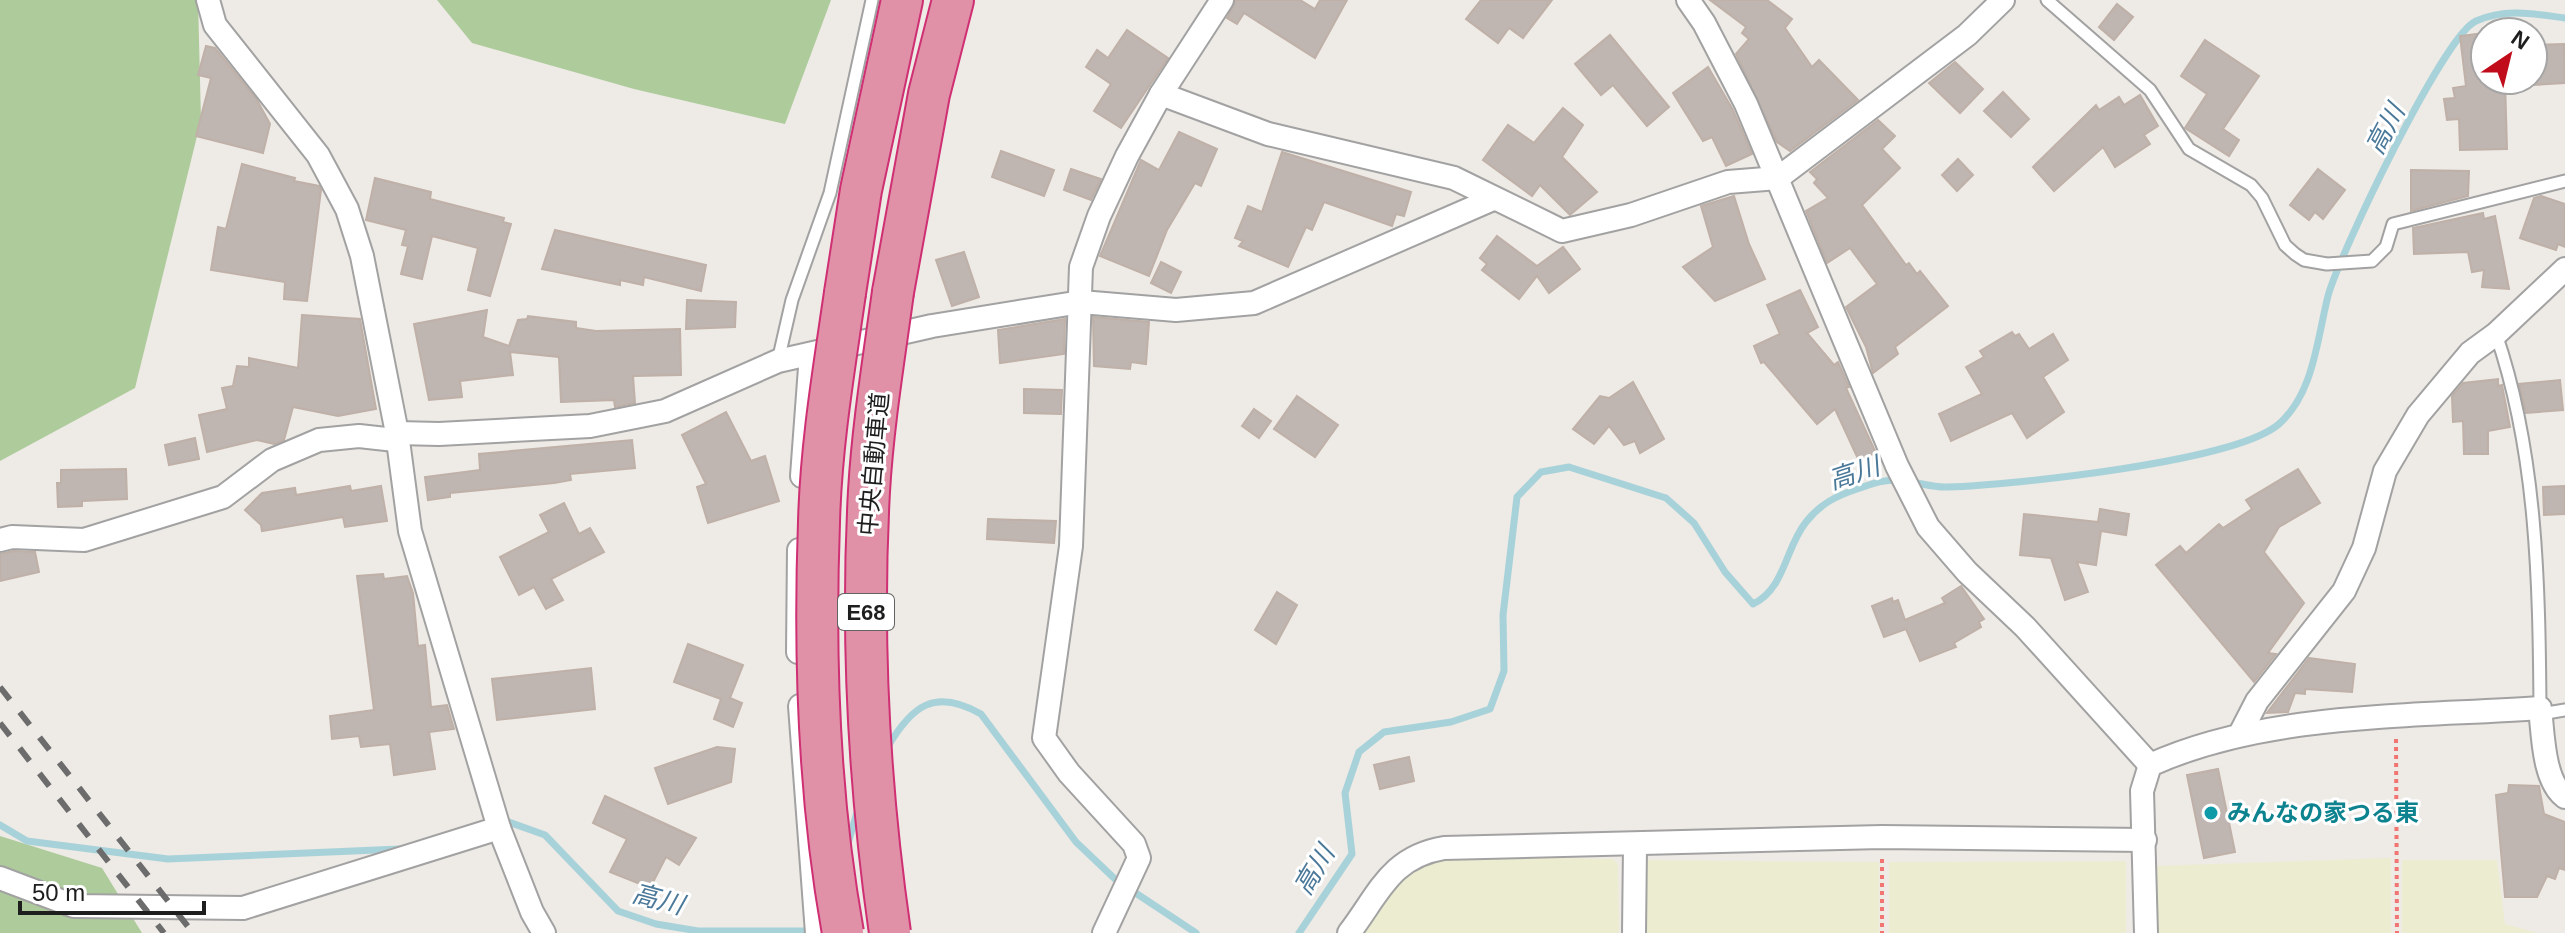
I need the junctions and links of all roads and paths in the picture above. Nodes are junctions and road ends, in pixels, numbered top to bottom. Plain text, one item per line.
1 (208, 0) edge
2 (872, 0) edge
3 (902, 0) edge
4 (953, 0) edge
5 (1222, 0) edge
6 (1688, 0) edge
7 (2003, 0) edge
8 (2047, 0) edge
9 (1161, 94) junction
10 (1778, 178) junction
11 (2565, 181) edge
12 (1493, 199) junction
13 (2565, 269) edge
14 (1081, 302) junction
15 (2496, 334) junction
16 (811, 354) junction
17 (778, 361) junction
18 (396, 436) junction
19 (0, 540) edge
20 (2565, 710) edge
21 (2540, 711) junction
22 (2396, 719) junction
23 (2240, 734) junction
24 (2150, 765) junction
25 (2565, 797) edge
26 (499, 828) junction
27 (1882, 837) junction
28 (2145, 840) junction
29 (1635, 846) junction
30 (0, 878) edge
31 (532, 912) junction
32 (829, 921) edge
33 (1107, 929) edge
34 (544, 933) edge
35 (557, 933) edge
36 (817, 933) edge
37 (890, 933) edge
38 (1349, 933) edge
39 (1634, 933) edge
40 (1882, 933) edge
41 (2146, 933) edge
42 (2397, 933) edge

1 - 18 street
2 - 17 lane
3 - 32 highway, 中央自動車道 / E68, bridge
4 - 37 highway, 中央自動車道 / E68, bridge
5 - 9 street
6 - 10 street
7 - 10 street
8 - 11 lane
9 - 12 street
9 - 14 street
10 - 12 street
10 - 24 street
12 - 14 street
13 - 15 street
14 - 16 street
14 - 33 street
15 - 21 lane
15 - 23 street
16 - 17 street
16 - 32 street
17 - 18 street
18 - 19 street
18 - 26 street
20 - 21 lane
21 - 22 street
21 - 25 street
22 - 23 street
22 - 42 path
23 - 24 street
24 - 28 street
26 - 30 street
26 - 31 street
27 - 28 street
27 - 29 street
27 - 40 path
28 - 41 street
29 - 38 street
29 - 39 street
31 - 34 street
31 - 35 street
32 - 36 street

